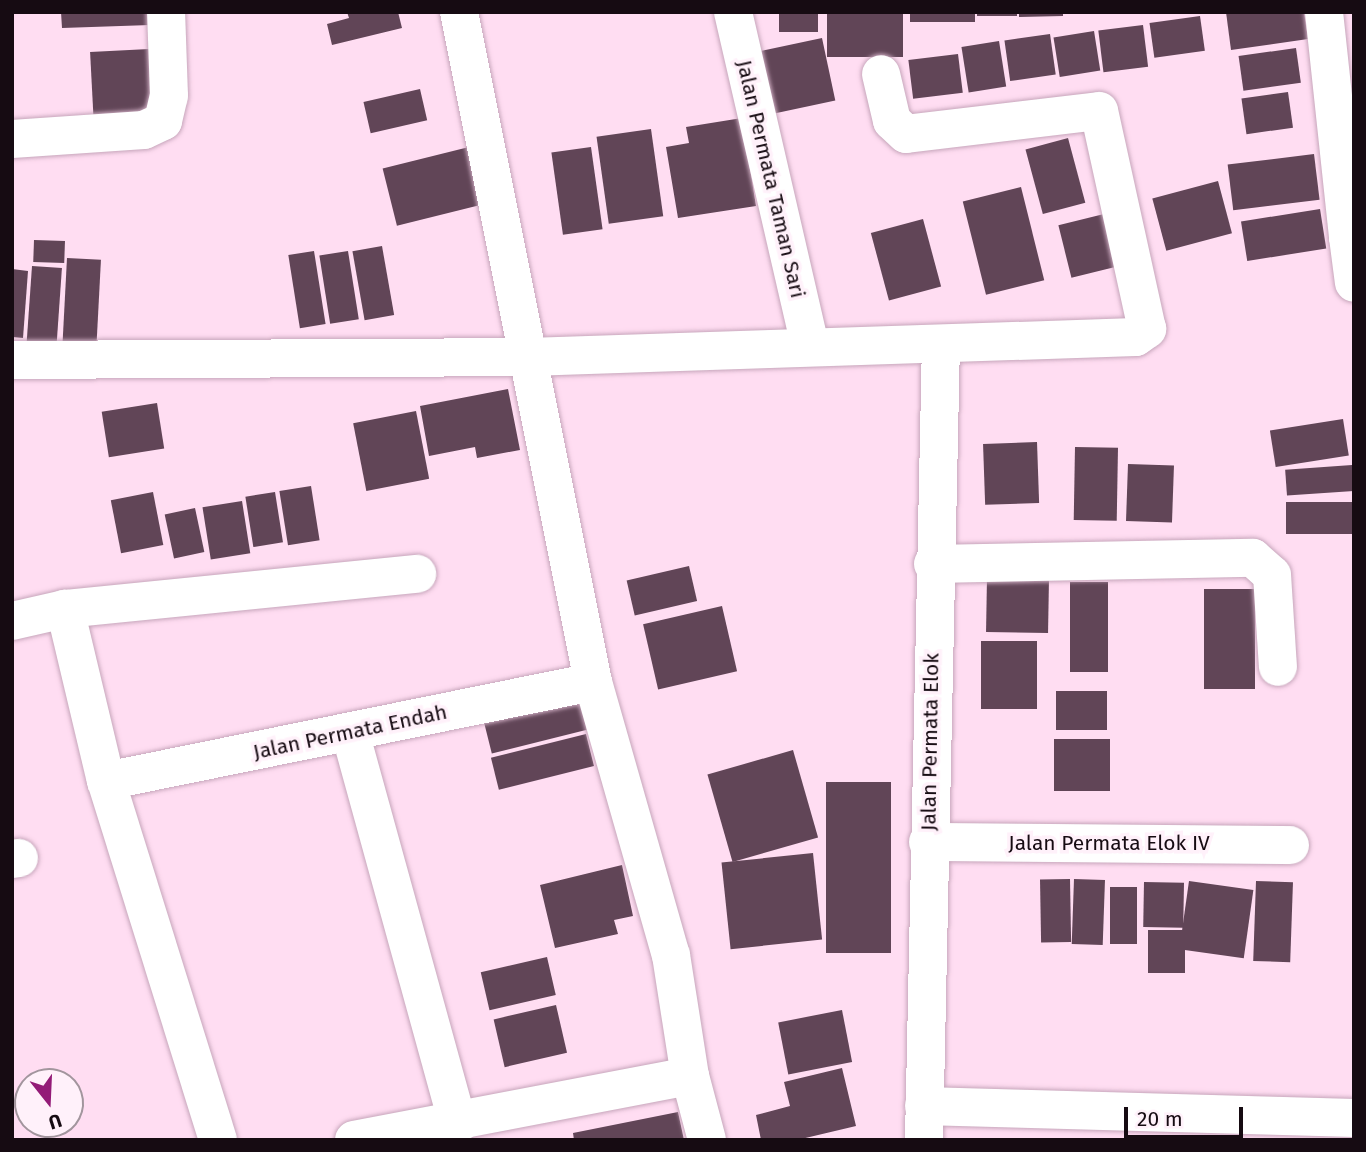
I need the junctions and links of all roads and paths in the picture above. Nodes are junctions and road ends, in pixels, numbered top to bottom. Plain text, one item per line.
1 (166, 12) edge
2 (459, 12) edge
3 (733, 12) edge
4 (1324, 12) edge
5 (881, 74) dead end
6 (12, 139) edge
7 (1351, 237) edge
8 (1354, 283) edge
9 (941, 344) junction
10 (810, 346) junction
11 (528, 356) junction
12 (12, 360) edge
13 (933, 564) junction
14 (417, 574) dead end
15 (65, 609) junction
16 (12, 621) edge
17 (1278, 667) dead end
18 (593, 682) junction
19 (350, 732) junction
20 (106, 781) junction
21 (928, 842) junction
22 (1290, 845) dead end
23 (690, 1076) junction
24 (1354, 1118) edge
25 (924, 1123) edge
26 (458, 1124) junction
27 (218, 1140) edge
28 (354, 1140) edge
29 (707, 1140) edge

1 - 6 street
2 - 11 street
3 - 10 street, Jalan Permata Taman Sari
4 - 7 street
5 - 9 street
7 - 8 street
9 - 10 street
9 - 13 street, Jalan Permata Elok
10 - 11 street
11 - 12 street
11 - 18 street
13 - 17 street
13 - 21 street, Jalan Permata Elok
14 - 15 street
15 - 16 street
15 - 20 street
18 - 19 street, Jalan Permata Endah
18 - 23 street
19 - 20 street, Jalan Permata Endah
19 - 26 street
20 - 27 street
21 - 22 street, Jalan Permata Elok IV
21 - 25 street, Jalan Permata Elok
23 - 26 street
23 - 29 street
24 - 25 street
26 - 28 street

